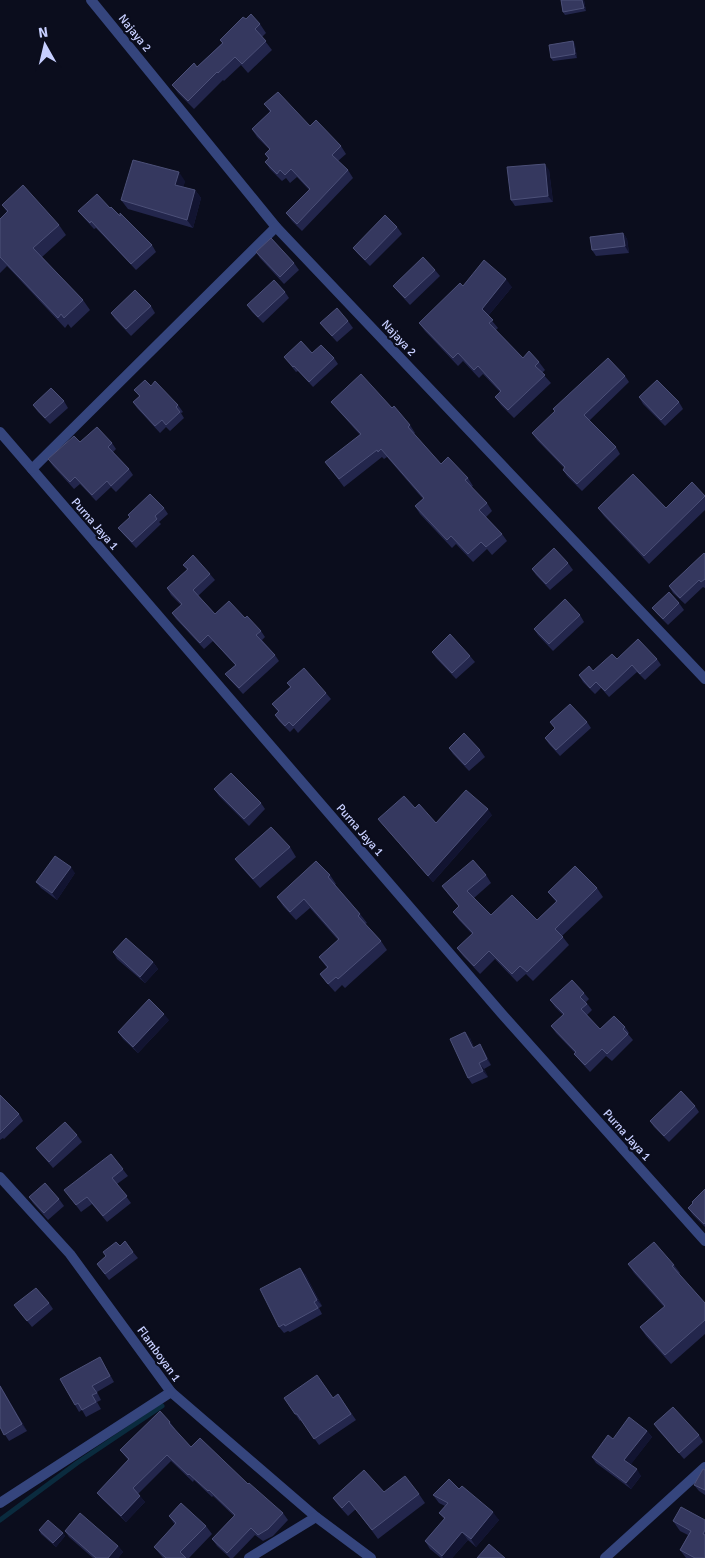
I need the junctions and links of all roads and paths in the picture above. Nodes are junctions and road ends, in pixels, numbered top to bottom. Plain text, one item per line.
1 (91, 0) edge
2 (276, 227) junction
3 (0, 432) edge
4 (32, 469) junction
5 (705, 679) edge
6 (0, 1178) edge
7 (705, 1241) edge
8 (171, 1392) junction
9 (705, 1467) edge
10 (0, 1503) edge
11 (316, 1517) junction
12 (249, 1558) edge
13 (371, 1558) edge
14 (606, 1558) edge

1 - 2 street, Najaya 2
2 - 4 street
2 - 5 street, Najaya 2
3 - 4 street, Purna Jaya 1
4 - 7 street, Purna Jaya 1
6 - 8 street, Flamboyan 1
8 - 10 street
8 - 11 street, Flamboyan 1
9 - 14 street
11 - 12 street
11 - 13 street, Flamboyan 1

